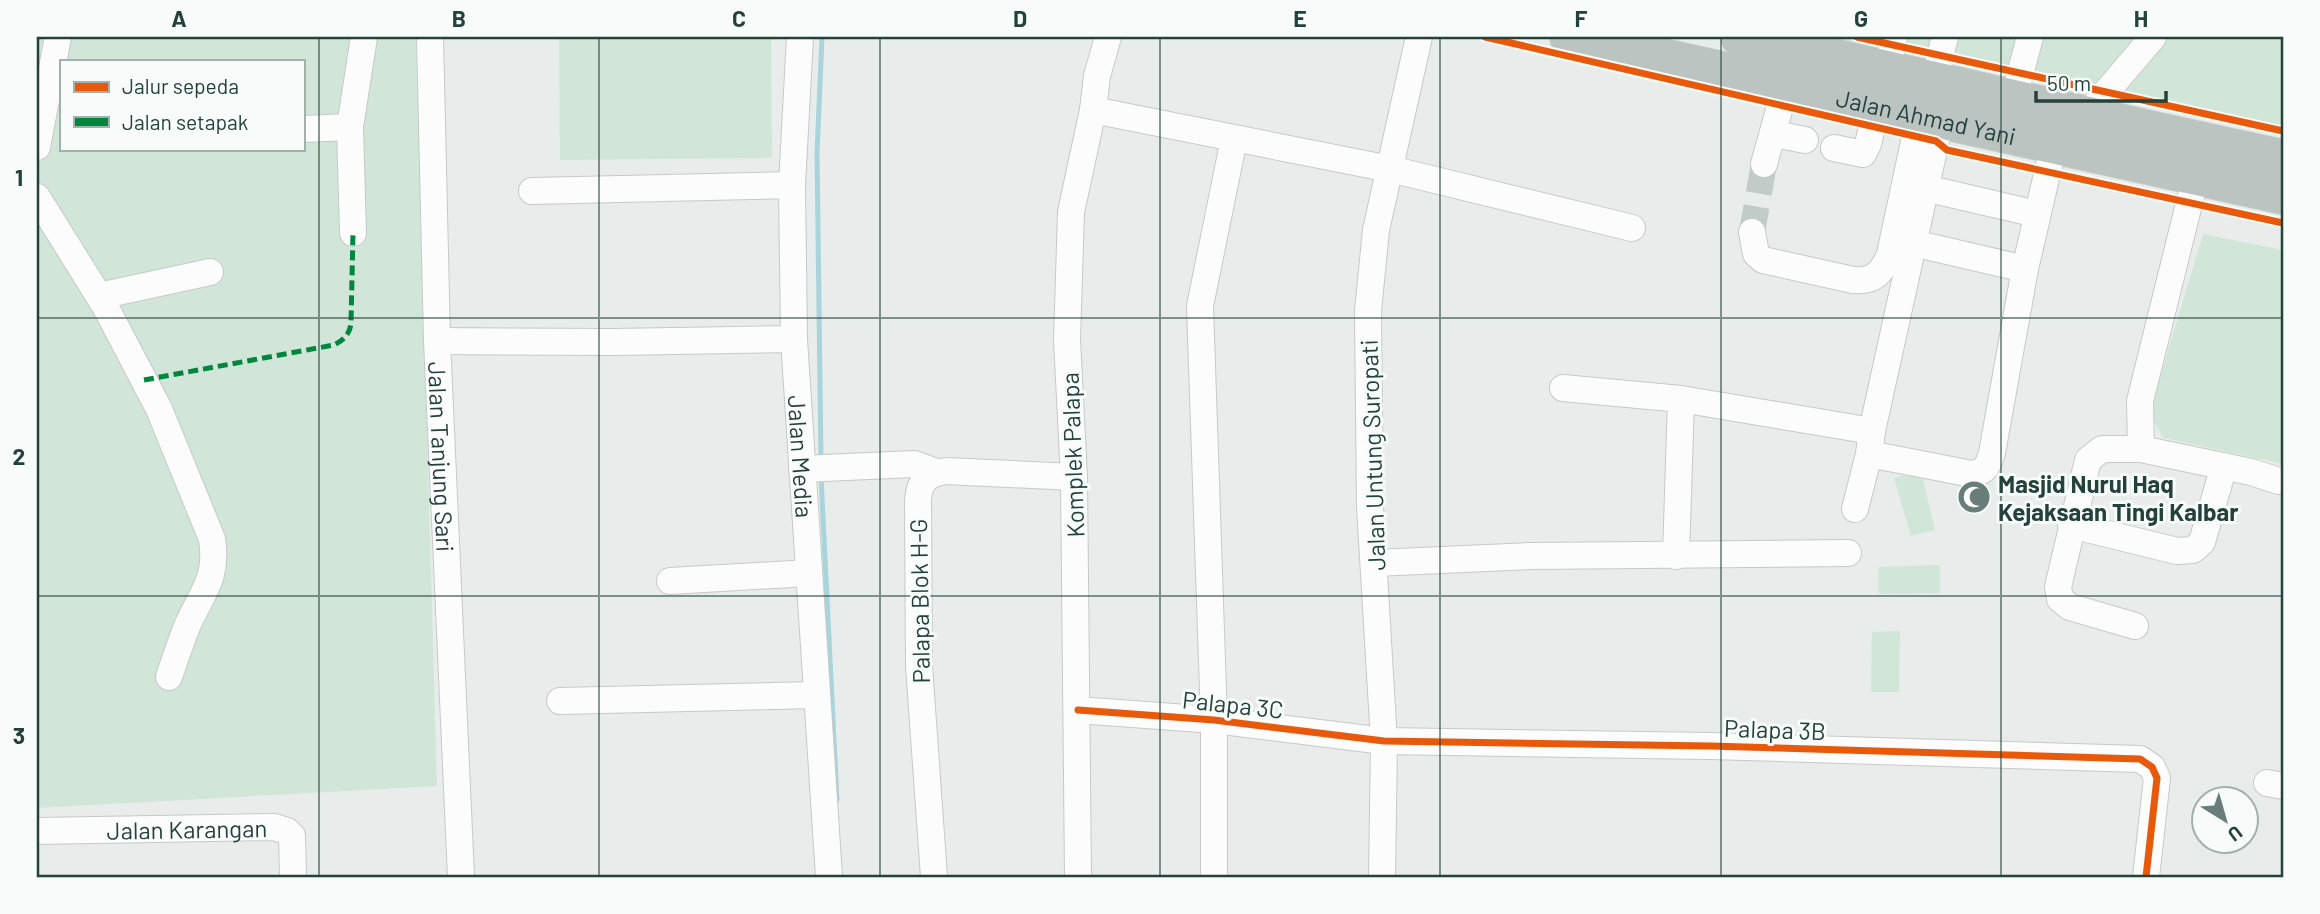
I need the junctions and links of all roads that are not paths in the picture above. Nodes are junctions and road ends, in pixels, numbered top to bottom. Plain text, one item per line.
1 (58, 37) edge
2 (364, 37) edge
3 (430, 37) edge
4 (800, 37) edge
5 (1108, 37) edge
6 (1419, 37) edge
7 (1569, 37) edge
8 (1740, 37) edge
9 (1945, 37) edge
10 (2013, 37) edge
11 (2030, 37) edge
12 (2153, 37) edge
13 (1891, 53) edge
14 (1934, 80) junction
15 (1786, 85) junction
16 (2008, 96) junction
17 (1877, 106) junction
18 (1093, 110) junction
19 (1930, 116) junction
20 (2085, 117) junction
21 (350, 127) junction
22 (304, 129) edge
23 (1774, 134) junction
24 (1234, 139) junction
25 (1805, 140) dead end
26 (46, 142) edge
27 (2054, 144) junction
28 (1834, 148) dead end
29 (2283, 159) edge
30 (1763, 164) tunnel mouth
31 (1390, 170) junction
32 (2196, 176) junction
33 (792, 185) junction
34 (1925, 188) junction
35 (533, 191) dead end
36 (2283, 195) edge
37 (37, 197) edge
38 (2037, 214) junction
39 (1632, 229) dead end
40 (1752, 232) tunnel mouth
41 (353, 233) dead end
42 (1913, 243) junction
43 (2025, 269) junction
44 (210, 272) dead end
45 (99, 296) junction
46 (794, 339) junction
47 (437, 341) junction
48 (1563, 388) dead end
49 (1681, 399) junction
50 (1870, 443) junction
51 (2141, 449) junction
52 (2224, 466) junction
53 (802, 469) junction
54 (936, 472) junction
55 (1074, 477) junction
56 (2279, 481) dead end
57 (1855, 509) dead end
58 (2071, 526) junction
59 (1848, 553) dead end
60 (1675, 556) junction
61 (1375, 563) junction
62 (809, 573) junction
63 (670, 581) dead end
64 (2135, 626) dead end
65 (169, 677) dead end
66 (816, 695) junction
67 (561, 701) dead end
68 (1078, 710) junction
69 (1214, 720) junction
70 (1384, 741) junction
71 (37, 831) edge
72 (293, 877) edge
73 (461, 877) edge
74 (829, 877) edge
75 (934, 877) edge
76 (1078, 877) edge
77 (1214, 877) edge
78 (1382, 877) edge
79 (2146, 877) edge

1 - 26 street
2 - 21 street
3 - 47 street, Jalan Tanjung Sari
4 - 33 street, Jalan Media
5 - 18 street, Komplek Palapa
6 - 31 street, Jalan Untung Suropati
7 - 15 highway, Jalan Ahmad Yani
8 - 13 highway, Jalan Ahmad Yani
9 - 14 street
10 - 16 street
11 - 16 street
12 - 20 street
13 - 14 highway, Jalan Ahmad Yani
14 - 16 highway, Jalan Ahmad Yani
15 - 17 highway, Jalan Ahmad Yani
15 - 23 street
16 - 20 highway, Jalan Ahmad Yani
17 - 19 highway, Jalan Ahmad Yani
17 - 28 street
18 - 24 street
18 - 55 street, Komplek Palapa
19 - 27 highway, Jalan Ahmad Yani
19 - 34 street
19 - 40 street
20 - 29 highway, Jalan Ahmad Yani
21 - 22 street
21 - 41 street
23 - 25 street
23 - 30 street
24 - 31 street
24 - 69 street
27 - 32 highway, Jalan Ahmad Yani
27 - 38 street
31 - 39 street
31 - 61 street, Jalan Untung Suropati
32 - 36 highway, Jalan Ahmad Yani
32 - 51 street
33 - 35 street
33 - 46 street, Jalan Media
34 - 38 street
34 - 42 street
37 - 45 street
38 - 43 street
42 - 43 street
42 - 50 street
43 - 50 street
44 - 45 street
45 - 65 street
46 - 47 street
46 - 53 street, Jalan Media
47 - 73 street, Jalan Tanjung Sari
48 - 49 street
49 - 50 street
49 - 60 street
50 - 57 street
51 - 52 street
51 - 58 street
52 - 56 street
52 - 58 street
53 - 54 street
53 - 62 street, Jalan Media
54 - 55 street
54 - 75 street, Palapa Blok H-G
55 - 68 street, Komplek Palapa
58 - 64 street
59 - 60 street
60 - 61 street
61 - 70 street, Jalan Untung Suropati
62 - 63 street
62 - 66 street, Jalan Media
66 - 67 street
66 - 74 street, Jalan Media
68 - 69 street, Palapa 3C
68 - 76 street, Komplek Palapa
69 - 70 street, Palapa 3C
69 - 77 street
70 - 78 street, Jalan Untung Suropati
70 - 79 street, Palapa 3B
71 - 72 street, Jalan Karangan

